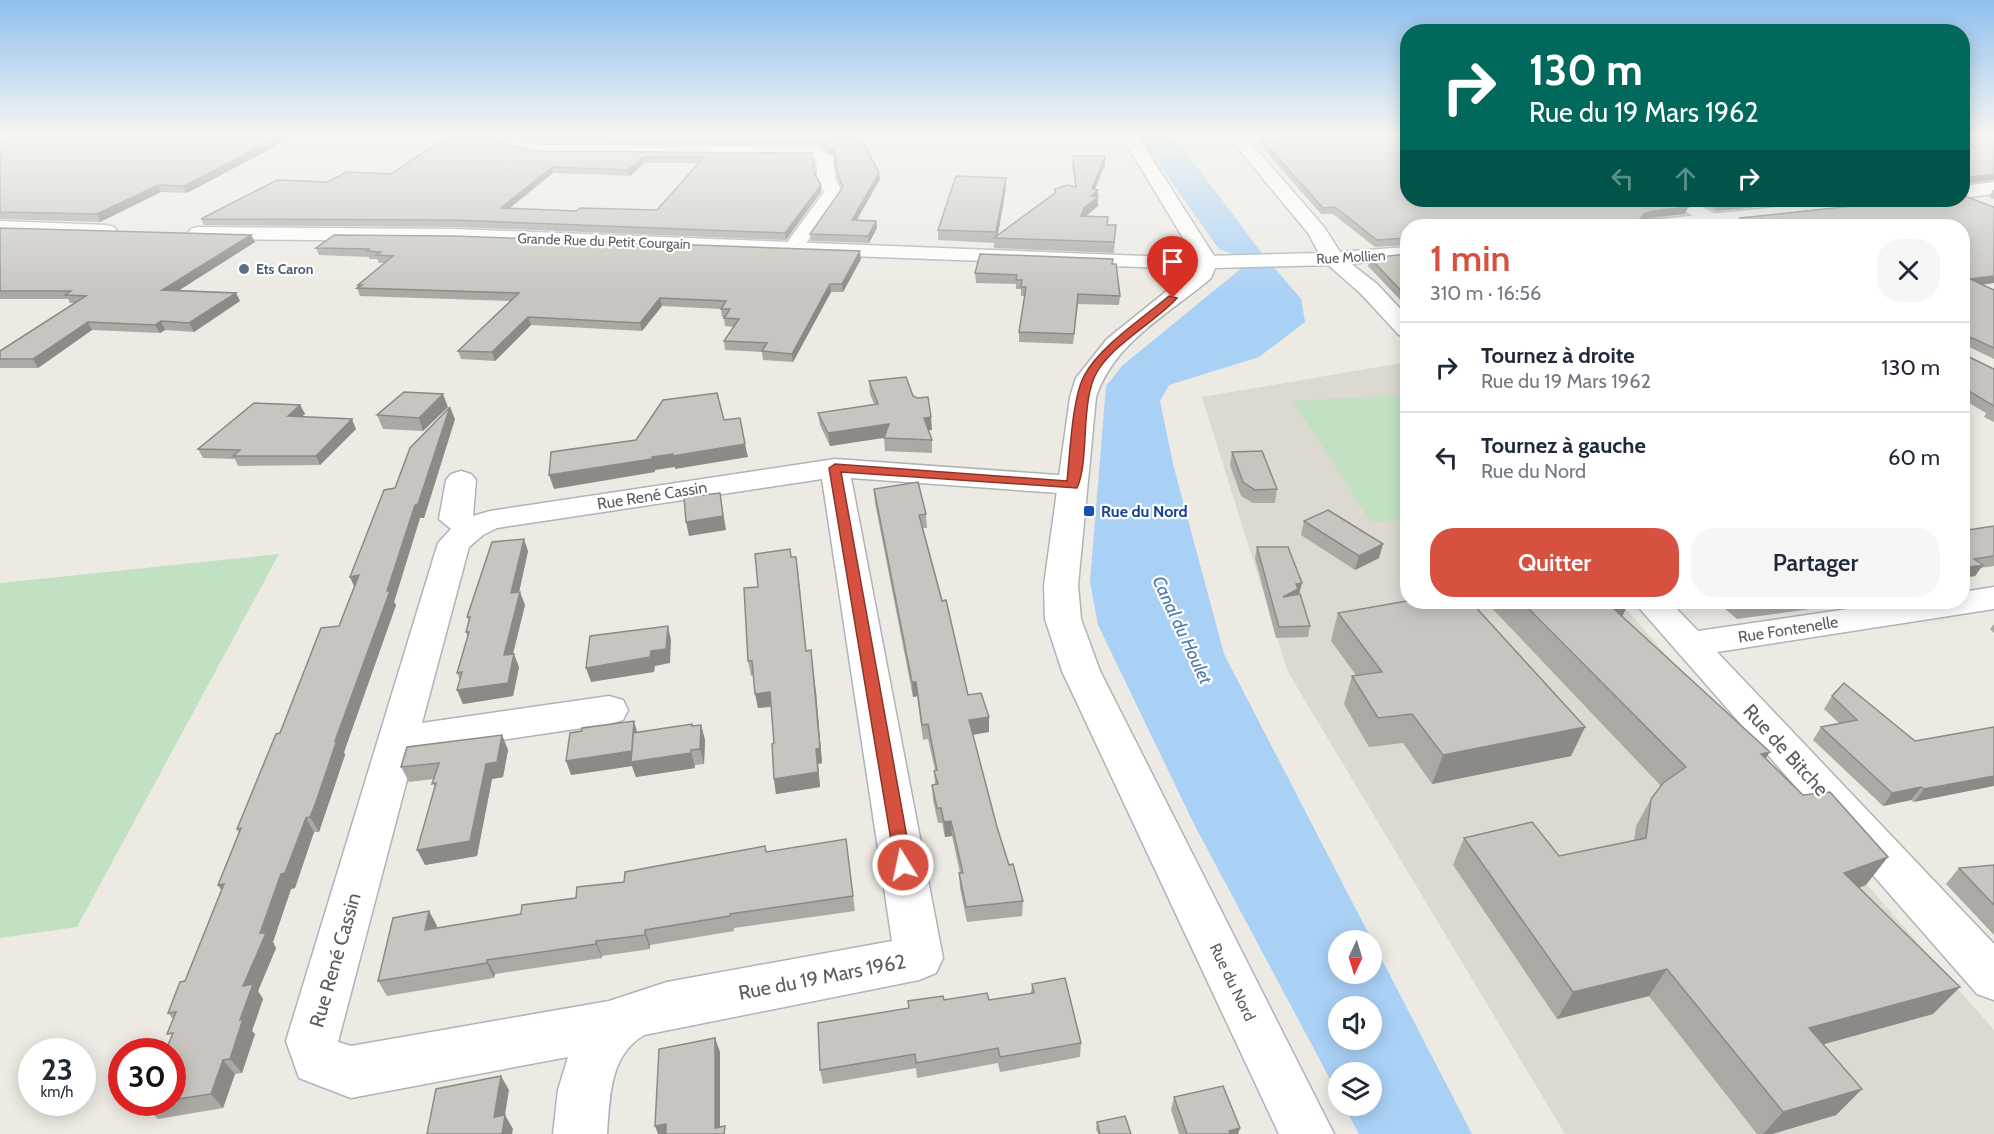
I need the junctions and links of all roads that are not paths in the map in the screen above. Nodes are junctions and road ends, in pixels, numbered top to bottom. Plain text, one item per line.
1 (831, 188) edge
2 (1167, 188) edge
3 (1280, 188) edge
4 (1994, 188) edge
5 (1970, 192) edge
6 (1970, 198) edge
7 (1688, 207) edge
8 (1809, 207) edge
9 (1994, 208) edge
10 (1711, 219) edge
11 (1741, 219) edge
12 (0, 227) edge
13 (130, 232) edge
14 (173, 233) edge
15 (793, 248) junction
16 (1400, 254) edge
17 (1333, 259) junction
18 (1221, 262) junction
19 (1400, 322) edge
20 (835, 468) junction
21 (461, 480) dead end
22 (1072, 485) junction
23 (472, 528) junction
24 (1994, 598) edge
25 (1970, 602) edge
26 (1657, 609) edge
27 (1921, 609) edge
28 (1689, 644) junction
29 (609, 710) dead end
30 (397, 741) junction
31 (1994, 978) edge
32 (615, 1024) junction
33 (580, 1134) edge
34 (1307, 1134) edge

1 - 15 street
2 - 18 street
3 - 17 street
4 - 5 street
6 - 9 street
7 - 10 street
8 - 11 street
12 - 13 street
14 - 15 street, Grande Rue du Petit Courgain
15 - 18 street, Grande Rue du Petit Courgain
16 - 17 street, Rue Mollien
17 - 18 street, Rue Mollien
17 - 19 street
18 - 22 street, Rue du Nord
20 - 22 street
20 - 23 street, Rue René Cassin
20 - 32 street, Rue du 19 Mars 1962
21 - 23 street
22 - 34 street, Rue du Nord
23 - 30 street, Rue René Cassin
24 - 25 street, Rue Fontenelle
26 - 28 street, Rue de Bitche
27 - 28 street, Rue Fontenelle
28 - 31 street, Rue de Bitche
29 - 30 street
30 - 32 street, Rue René Cassin
32 - 33 street

